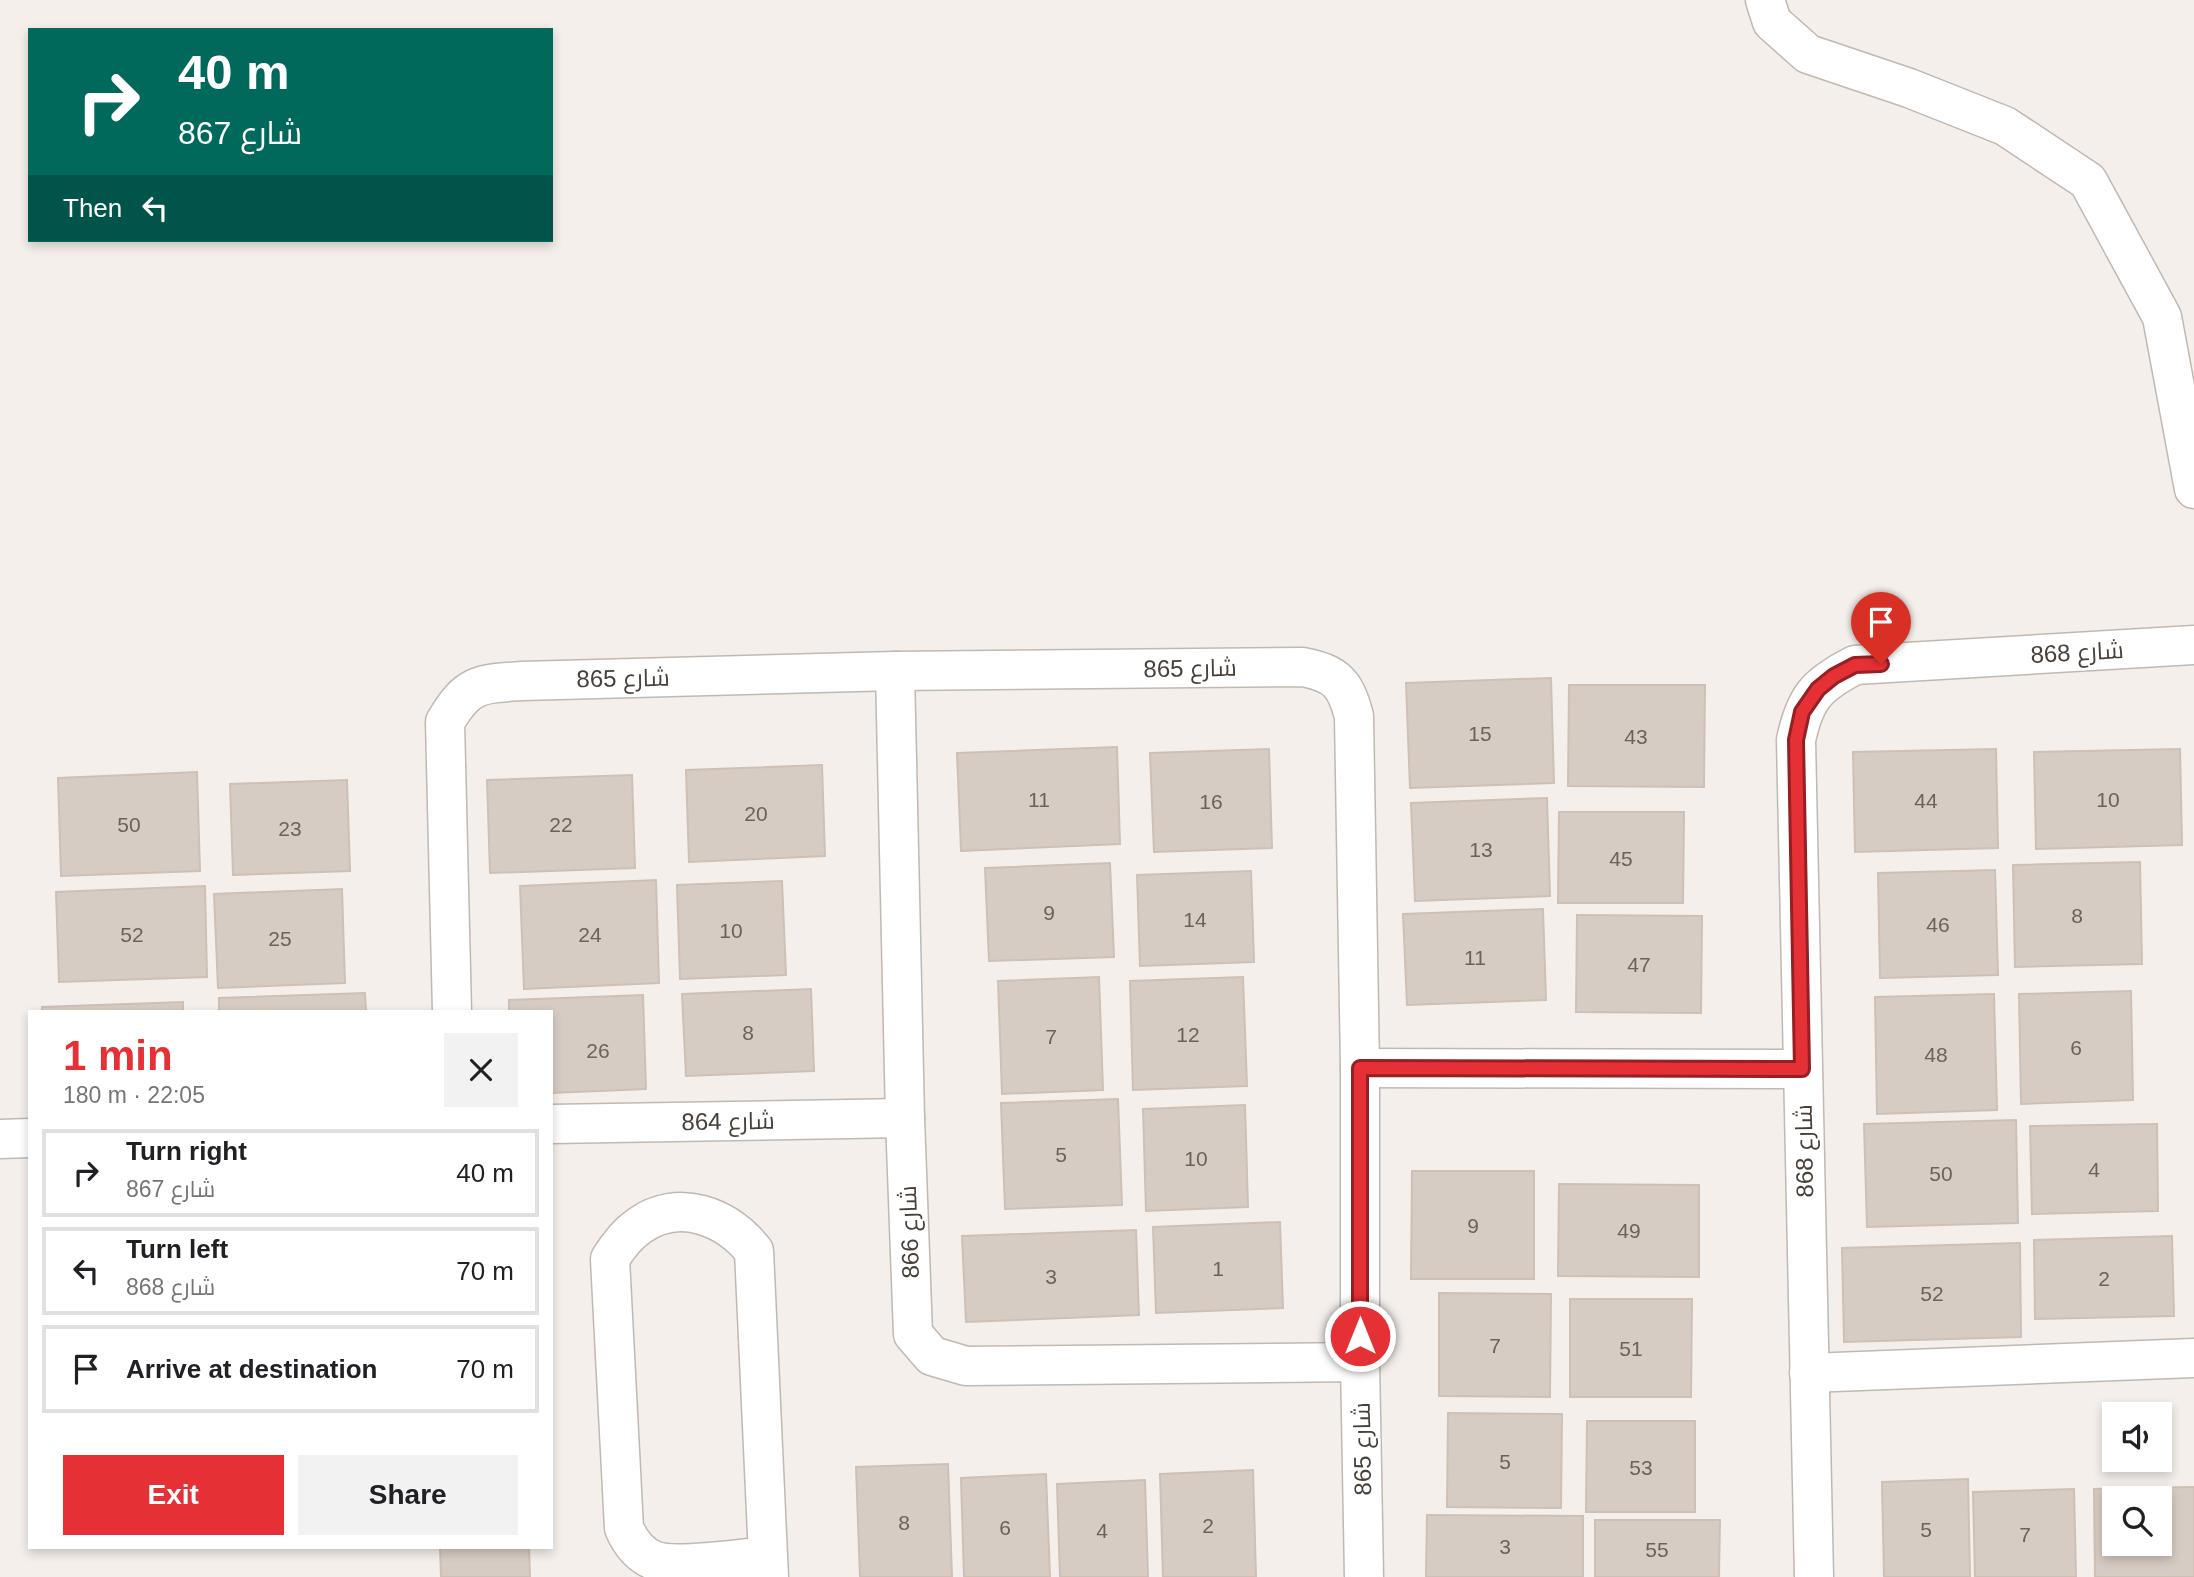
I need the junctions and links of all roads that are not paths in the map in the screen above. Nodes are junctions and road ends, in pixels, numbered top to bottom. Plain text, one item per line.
1 (1765, 0) edge
2 (2194, 489) edge
3 (2194, 645) edge
4 (895, 671) junction
5 (452, 1010) edge
6 (1360, 1068) junction
7 (1802, 1069) junction
8 (905, 1118) junction
9 (553, 1124) edge
10 (28, 1138) edge
11 (0, 1139) edge
12 (2194, 1358) edge
13 (1360, 1362) junction
14 (1809, 1373) junction
15 (768, 1566) edge
16 (704, 1569) edge
17 (1364, 1577) edge
18 (1814, 1577) edge

1 - 2 street
3 - 7 street, شارع 868
4 - 5 street, شارع 865
4 - 6 street, شارع 865
4 - 8 street, شارع 866
6 - 7 street
6 - 13 street, شارع 865
7 - 14 street, شارع 868
8 - 9 street, شارع 864
8 - 13 street, شارع 866
10 - 11 street
12 - 14 street
13 - 17 street, شارع 865
14 - 18 street, شارع 868
15 - 16 street
15 - 16 street

